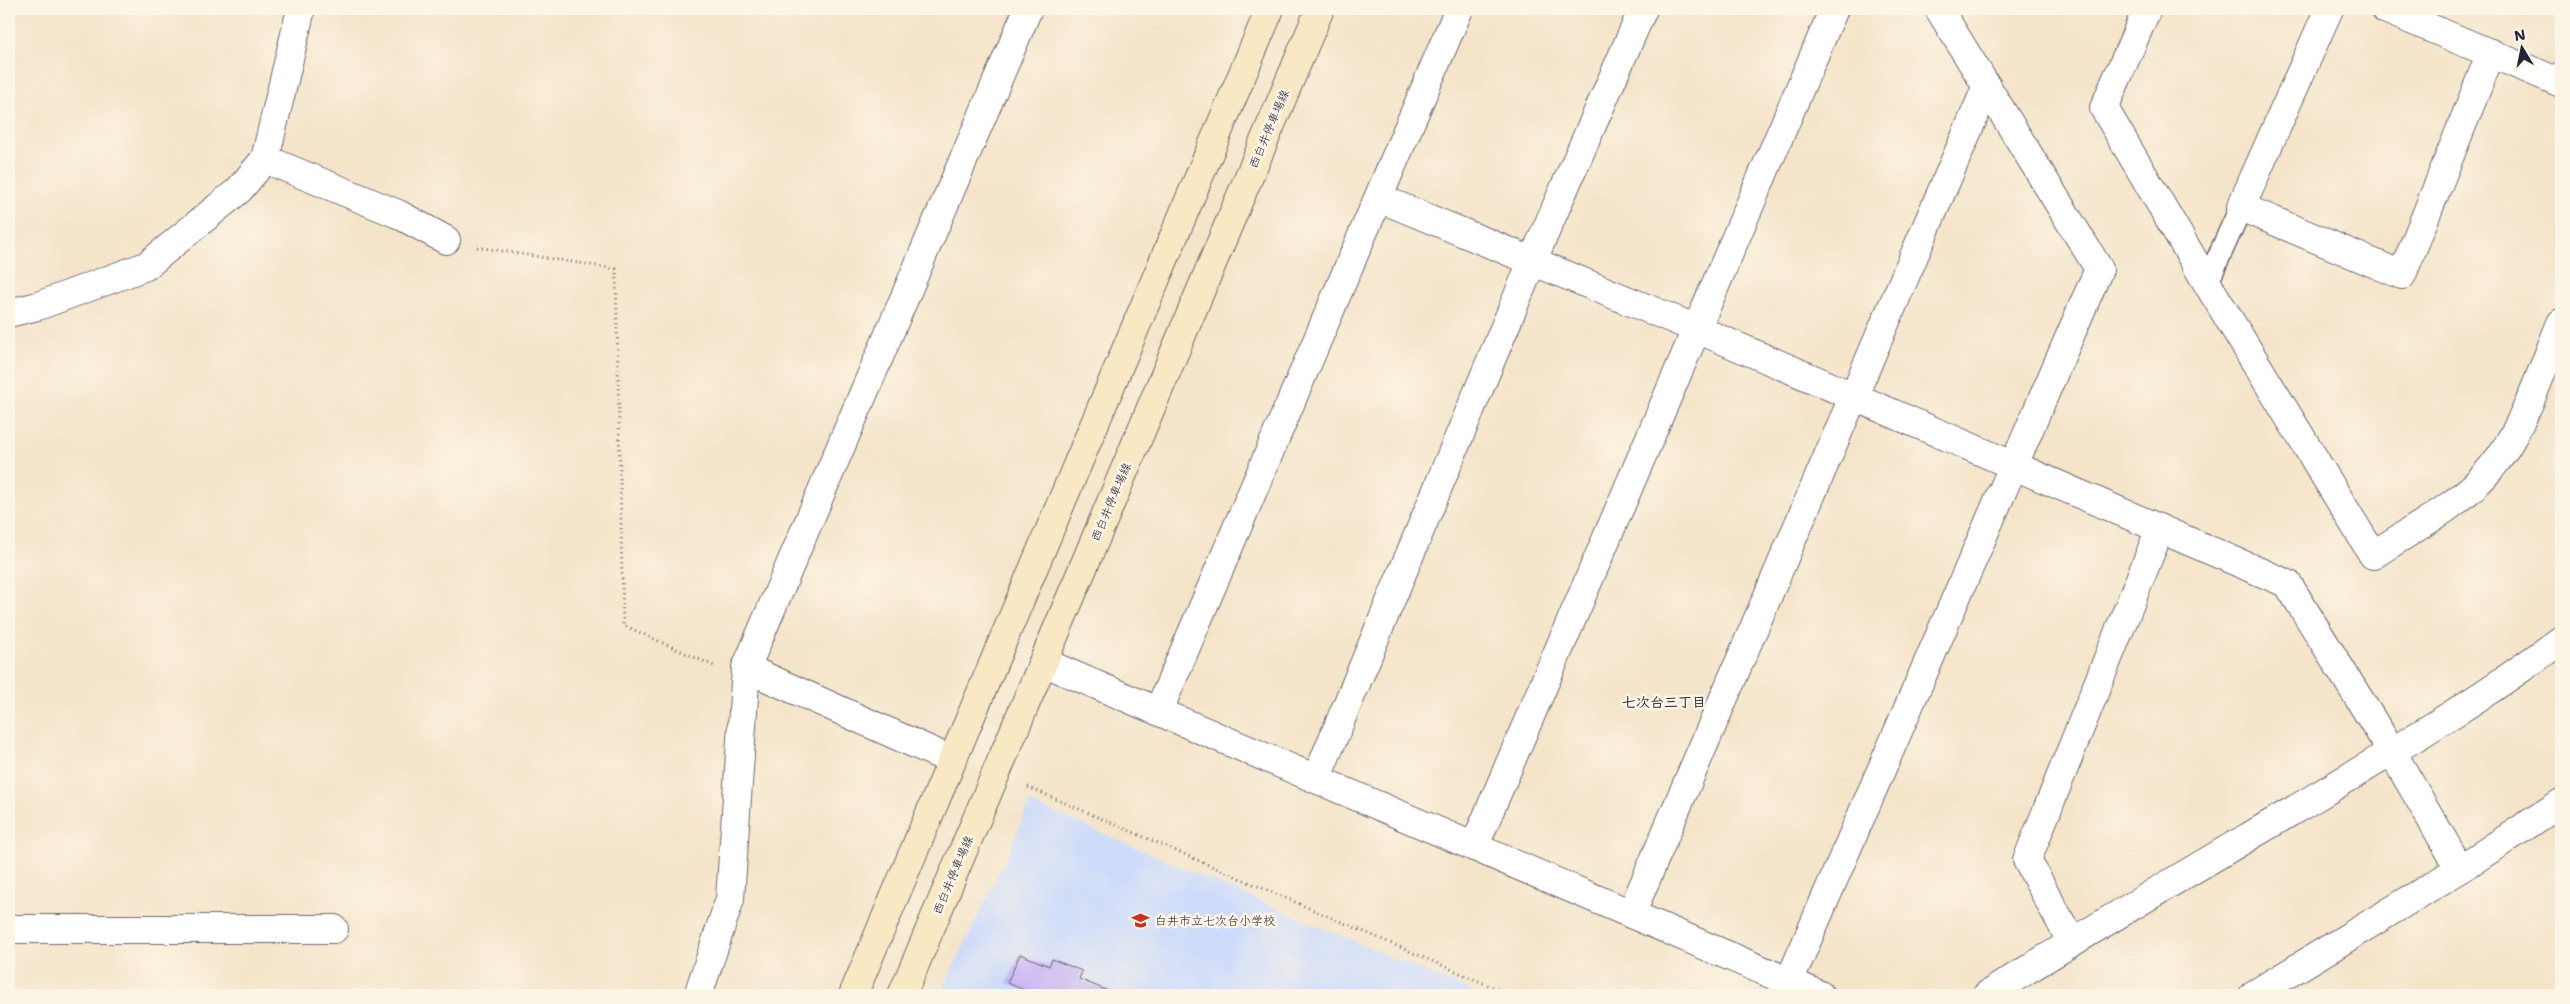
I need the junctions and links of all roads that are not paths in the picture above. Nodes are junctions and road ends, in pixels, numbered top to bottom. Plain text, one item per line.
1 (301, 9) edge
2 (1028, 9) edge
3 (1270, 9) edge
4 (1320, 9) edge
5 (1459, 9) edge
6 (1643, 9) edge
7 (1834, 9) edge
8 (1939, 9) edge
9 (2147, 9) edge
10 (2329, 9) edge
11 (2385, 9) edge
12 (2491, 53) junction
13 (2561, 83) edge
14 (1987, 86) junction
15 (265, 159) junction
16 (1379, 198) junction
17 (2241, 207) junction
18 (446, 240) road end
19 (1532, 262) junction
20 (2207, 283) junction
21 (9, 313) edge
22 (2561, 323) edge
23 (1697, 329) junction
24 (1852, 396) junction
25 (2013, 466) junction
26 (2160, 529) junction
27 (2561, 640) edge
28 (1043, 662) junction
29 (746, 668) junction
30 (1159, 710) junction
31 (2392, 752) junction
32 (951, 760) junction
33 (1317, 778) junction
34 (2561, 803) edge
35 (1474, 848) junction
36 (2460, 869) junction
37 (1631, 914) junction
38 (9, 929) edge
39 (334, 929) dead end
40 (2072, 941) junction
41 (1789, 982) junction
42 (698, 995) edge
43 (854, 995) edge
44 (902, 995) edge
45 (1820, 995) edge
46 (1987, 995) edge
47 (2253, 995) edge

1 - 15 street
2 - 29 street
3 - 32 main road
4 - 28 main road, 西白井停車場線
5 - 16 street
6 - 19 street
7 - 23 street
8 - 14 street
9 - 20 street
10 - 17 street
11 - 12 street
12 - 13 street
12 - 17 street
14 - 24 street
14 - 25 street
15 - 18 street
15 - 21 street
16 - 19 street
16 - 30 street
17 - 20 lane
19 - 23 street
19 - 33 street
20 - 22 street
23 - 24 street
23 - 35 street
24 - 25 street
24 - 37 street
25 - 26 street
25 - 41 street
26 - 31 street
26 - 40 street
27 - 31 street
28 - 30 street
28 - 44 main road, 西白井停車場線
29 - 32 street
29 - 42 street
30 - 33 street
31 - 36 street
31 - 40 street
32 - 43 main road
33 - 35 street
34 - 36 street
35 - 37 street
36 - 47 street
37 - 41 street
38 - 39 street
40 - 46 street
41 - 45 street

